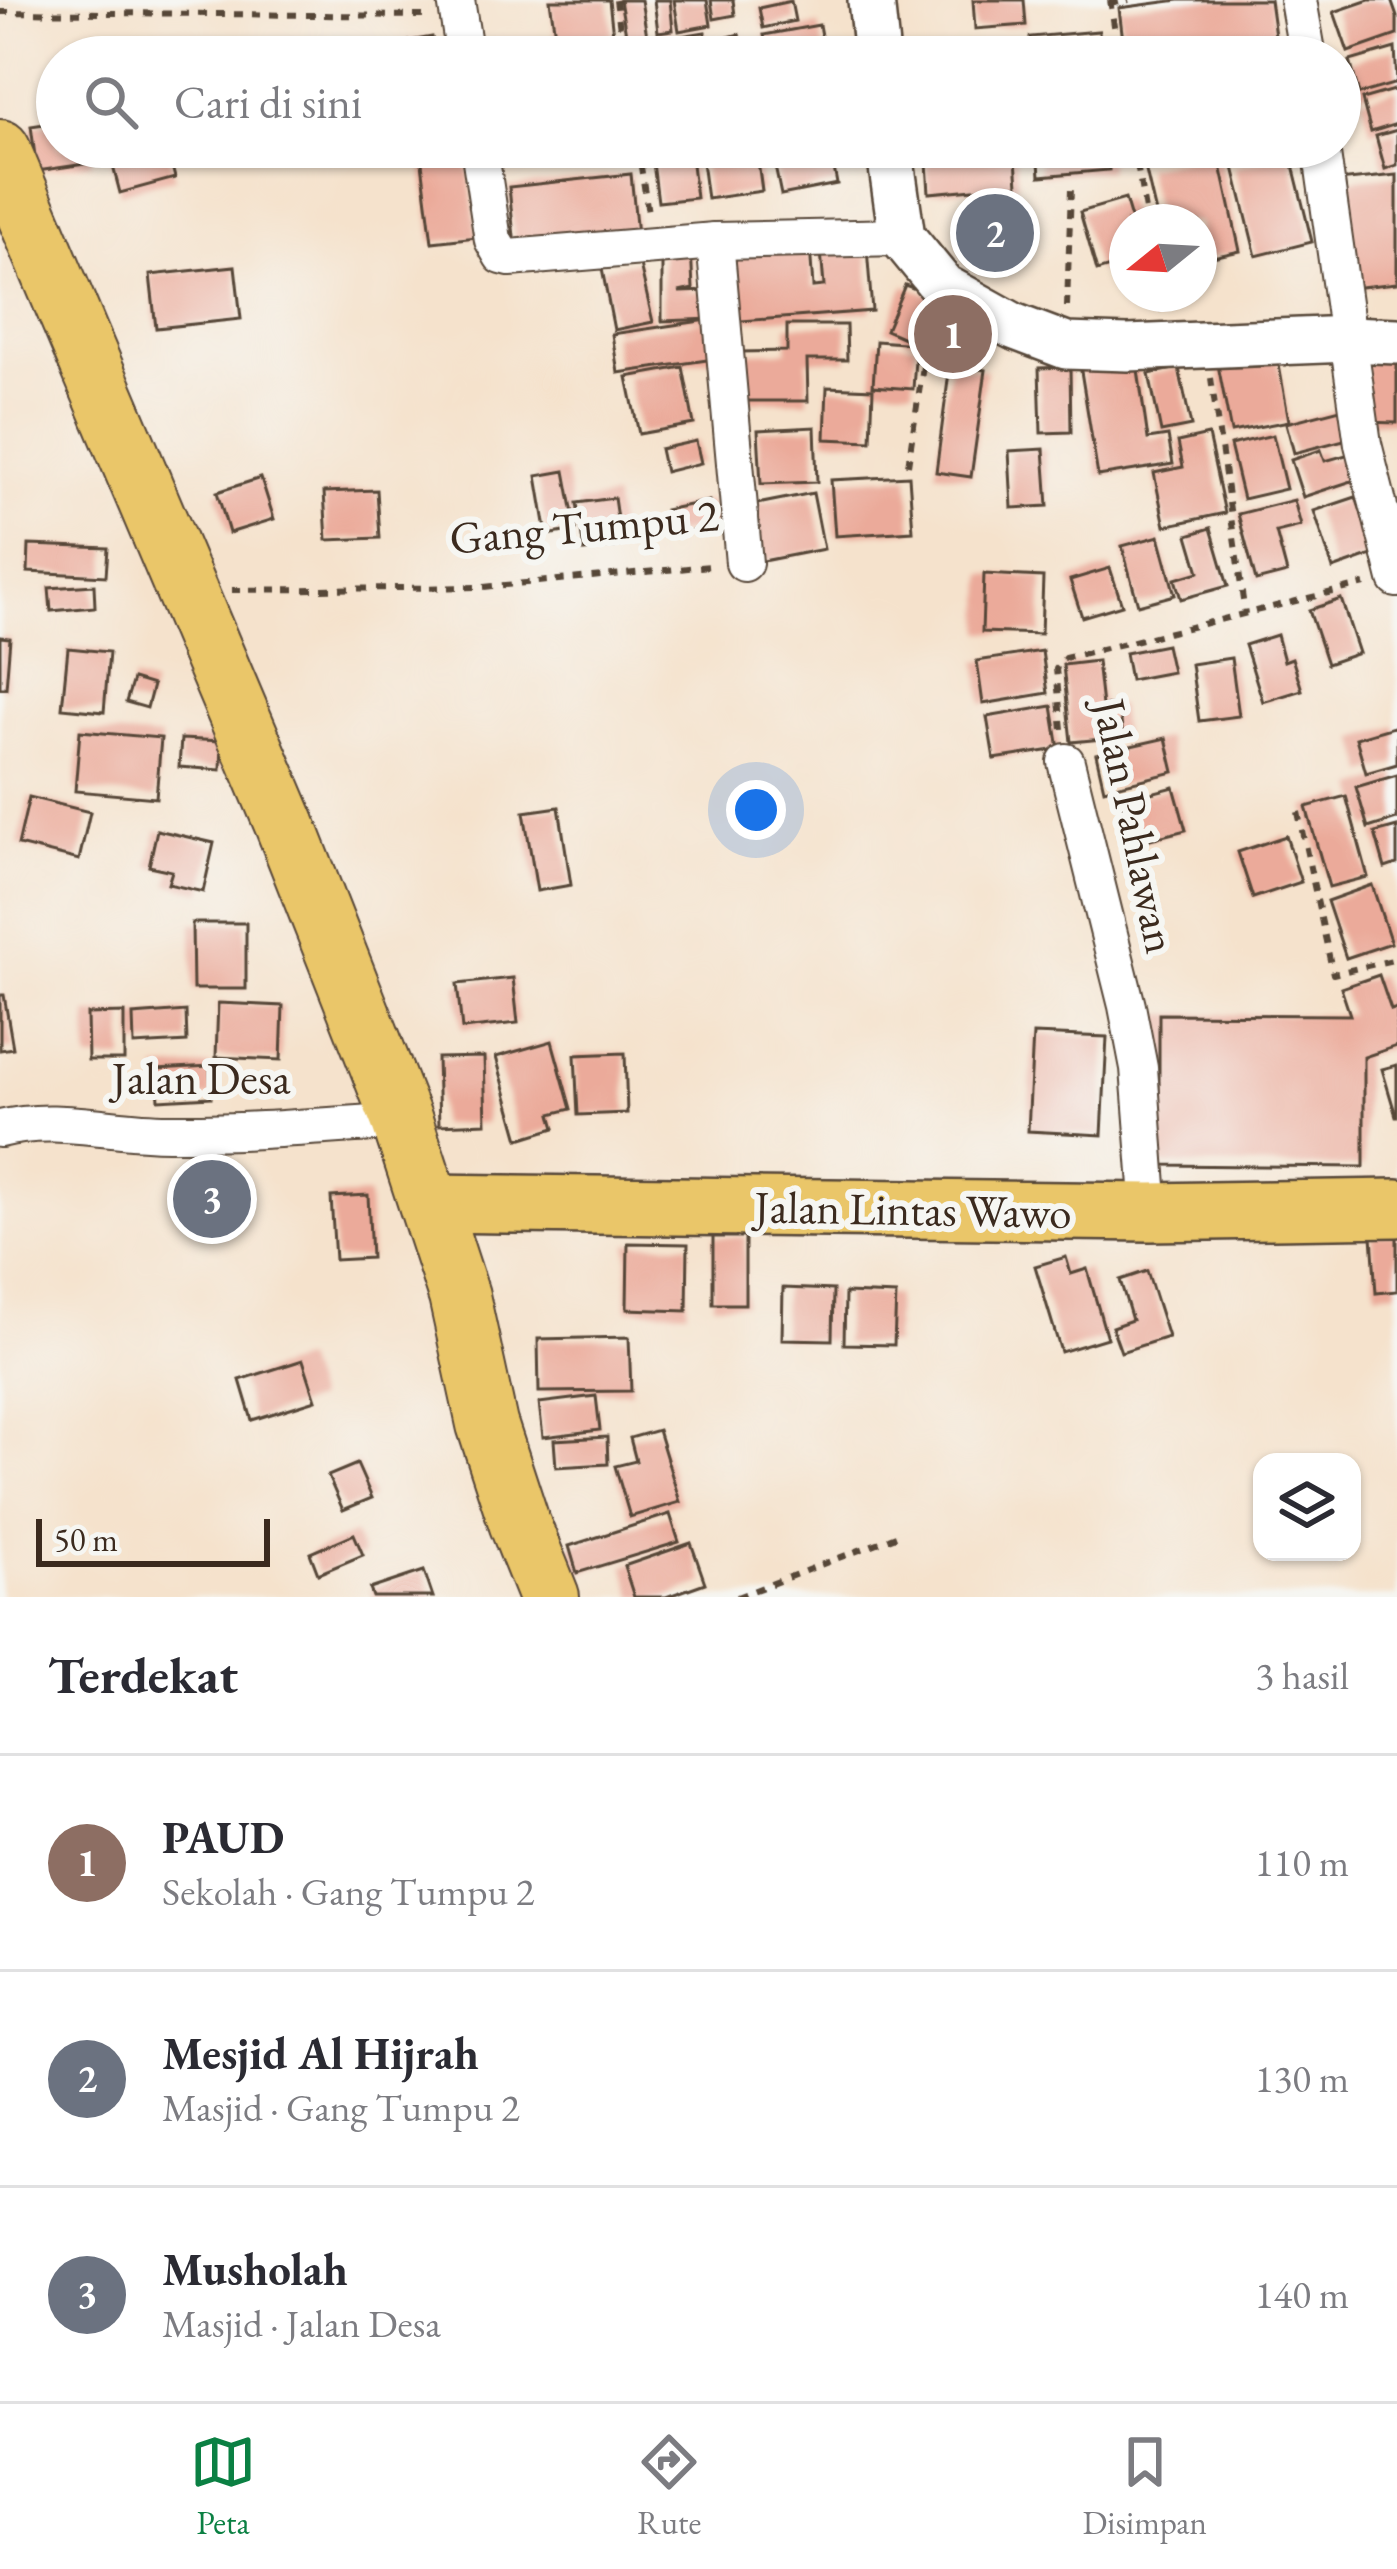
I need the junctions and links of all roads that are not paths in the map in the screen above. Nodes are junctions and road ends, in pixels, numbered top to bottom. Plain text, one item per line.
1 (871, 0) edge
2 (1298, 0) edge
3 (875, 36) edge
4 (1304, 36) edge
5 (0, 150) edge
6 (482, 168) edge
7 (893, 168) edge
8 (1324, 168) edge
9 (902, 237) junction
10 (715, 241) junction
11 (1348, 339) junction
12 (1397, 341) edge
13 (744, 563) road end
14 (1397, 578) edge
15 (1066, 762) road end
16 (402, 1121) junction
17 (0, 1129) edge
18 (1397, 1208) edge
19 (1150, 1212) junction
20 (434, 1222) junction
21 (517, 1597) edge
22 (549, 1597) edge

1 - 3 street
2 - 4 street
5 - 16 highway
6 - 10 street
7 - 9 street
8 - 11 street
9 - 10 street
9 - 11 street
10 - 13 street, Gang Tumpu 2
11 - 12 street
11 - 14 street
15 - 19 street, Jalan Pahlawan
16 - 17 street, Jalan Desa
16 - 20 highway
18 - 19 main road, Jalan Lintas Wawo
19 - 20 main road, Jalan Lintas Wawo
20 - 21 highway
20 - 22 highway

